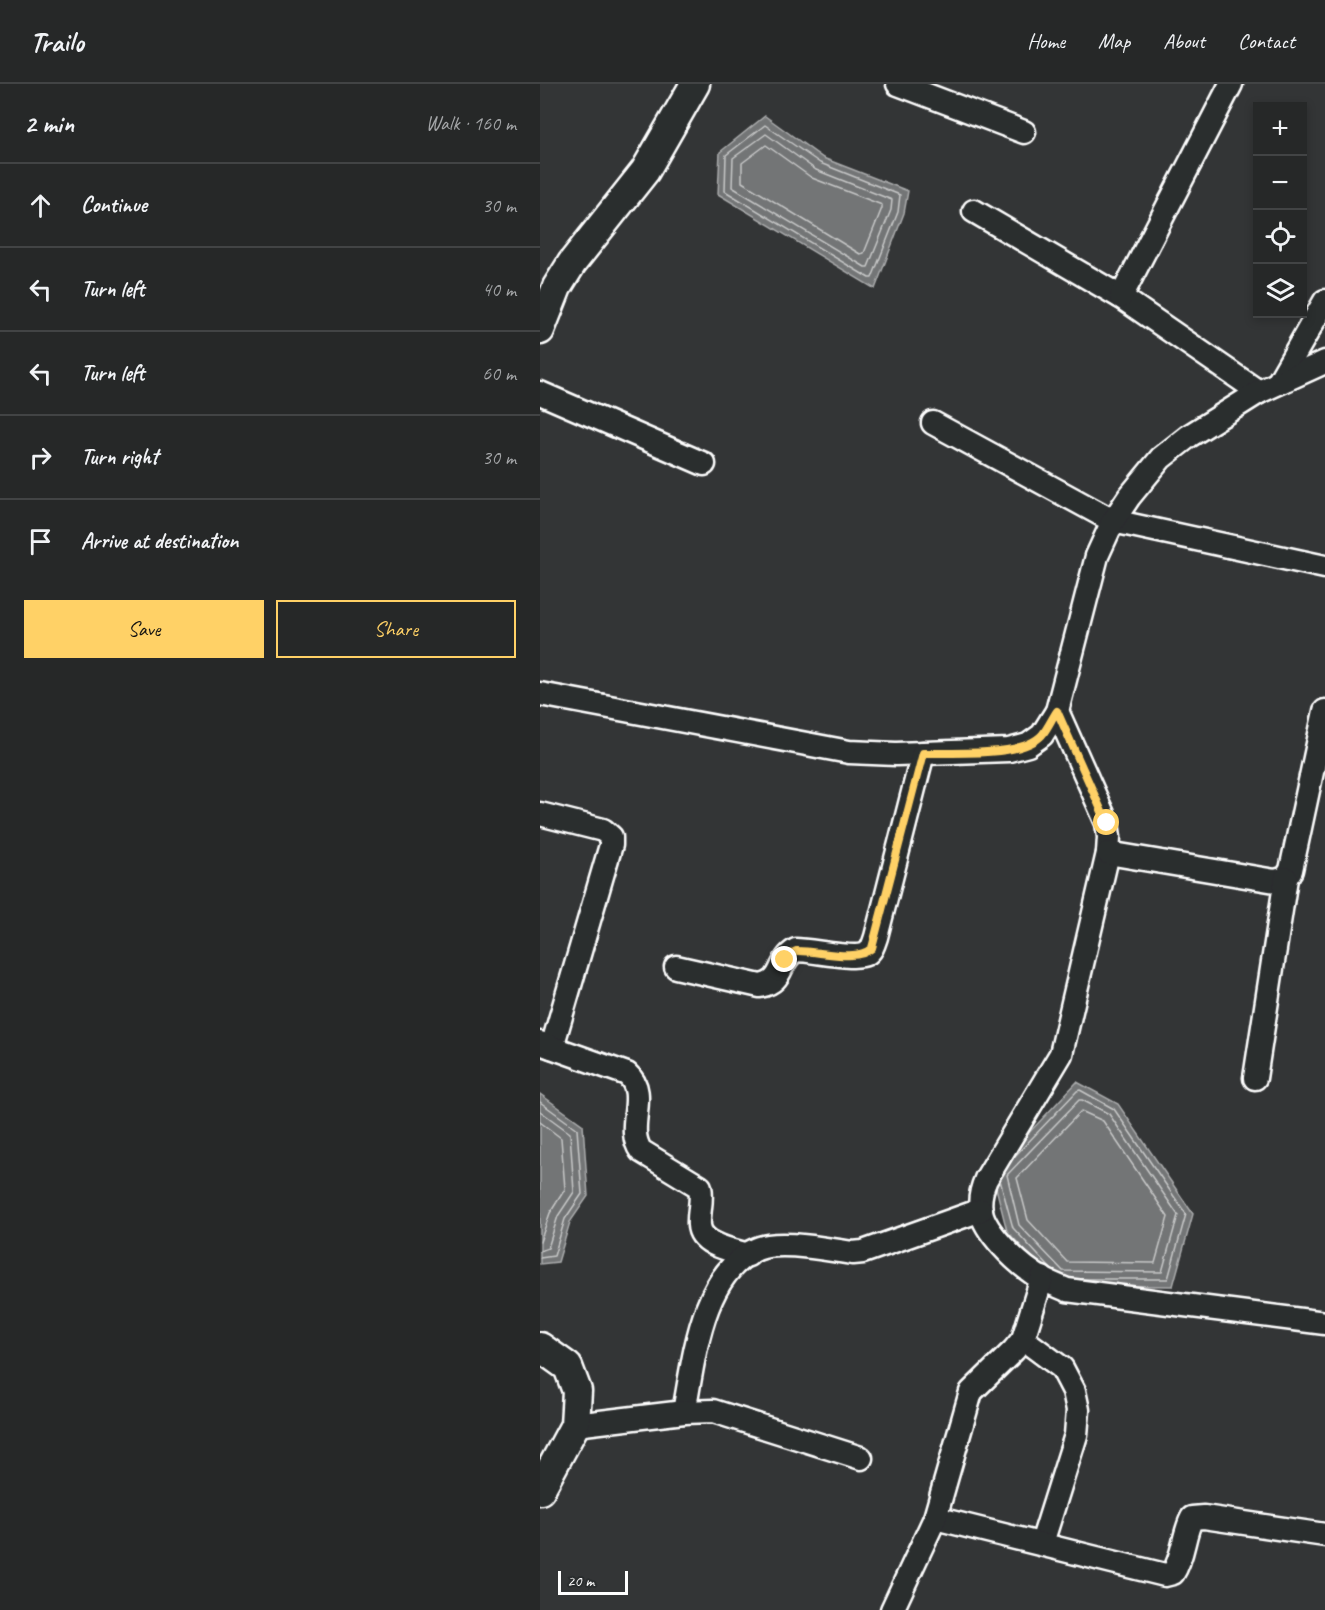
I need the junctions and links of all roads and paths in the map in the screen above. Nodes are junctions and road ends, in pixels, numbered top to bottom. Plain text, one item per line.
1 (695, 84) edge
2 (898, 84) edge
3 (1231, 84) edge
4 (1024, 132) dead end
5 (974, 211) dead end
6 (1121, 297) junction
7 (1325, 301) edge
8 (540, 330) edge
9 (1325, 362) edge
10 (1269, 388) junction
11 (540, 393) edge
12 (933, 423) dead end
13 (704, 464) dead end
14 (1113, 521) junction
15 (1325, 567) edge
16 (540, 694) edge
17 (1057, 711) junction
18 (1325, 711) edge
19 (923, 753) junction
20 (1315, 803) edge
21 (540, 814) edge
22 (1108, 853) junction
23 (1286, 878) junction
24 (676, 967) dead end
25 (546, 1045) edge
26 (1255, 1078) dead end
27 (981, 1210) junction
28 (748, 1255) junction
29 (1042, 1278) junction
30 (1325, 1323) edge
31 (1023, 1339) junction
32 (540, 1347) edge
33 (684, 1412) junction
34 (574, 1425) junction
35 (861, 1458) dead end
36 (540, 1490) edge
37 (935, 1518) junction
38 (1325, 1535) edge
39 (1042, 1543) junction
40 (892, 1610) edge

1 - 8 main road
2 - 4 street
3 - 6 street
5 - 6 street
6 - 10 street
7 - 10 street
9 - 10 street
10 - 14 street
11 - 13 street
12 - 14 street
14 - 15 street
14 - 17 street
16 - 19 street
17 - 19 street
17 - 22 street
18 - 20 street
19 - 24 street
20 - 23 street
21 - 25 street
22 - 23 street
22 - 27 street
23 - 26 street
25 - 28 street
27 - 28 street
27 - 29 street
28 - 33 street
29 - 30 street
29 - 31 street
31 - 37 street
31 - 39 street
32 - 34 main road
33 - 34 street
33 - 35 street
34 - 36 main road
37 - 39 street
37 - 40 street
38 - 39 street

